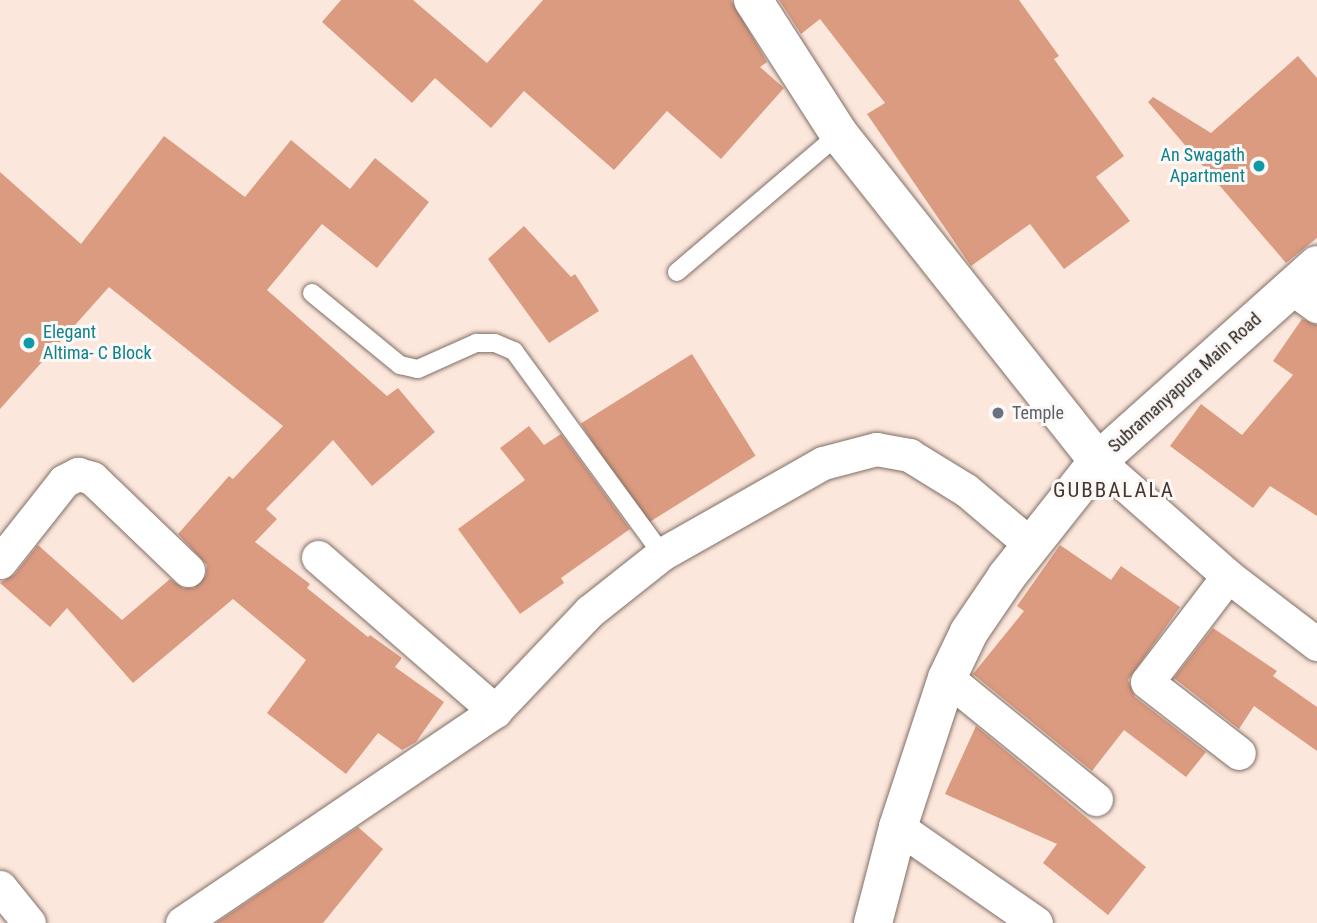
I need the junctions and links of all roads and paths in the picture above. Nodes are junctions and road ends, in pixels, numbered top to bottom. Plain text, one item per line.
1 (753, 0) edge
2 (839, 134) junction
3 (677, 272) dead end
4 (1309, 286) edge
5 (312, 293) dead end
6 (1098, 461) junction
7 (1031, 545) junction
8 (662, 554) junction
9 (318, 557) dead end
10 (0, 562) edge
11 (188, 570) dead end
12 (1228, 576) junction
13 (1317, 644) edge
14 (947, 678) junction
15 (495, 711) junction
16 (1239, 753) dead end
17 (1096, 799) dead end
18 (898, 827) junction
19 (0, 887) edge
20 (29, 923) edge
21 (182, 923) edge
22 (873, 923) edge
23 (1036, 923) edge

1 - 2 street
2 - 3 lane
2 - 6 street
4 - 6 street, Subramanyapura Main Road
5 - 8 lane
6 - 7 street, Subramanyapura Main Road
6 - 12 street
7 - 8 street
7 - 14 street, Subramanyapura Main Road
8 - 15 street
9 - 15 street
10 - 11 street
12 - 13 street
12 - 16 street
14 - 17 street
14 - 18 street, Subramanyapura Main Road
15 - 21 street
18 - 22 street, Subramanyapura Main Road
18 - 23 street
19 - 20 street

